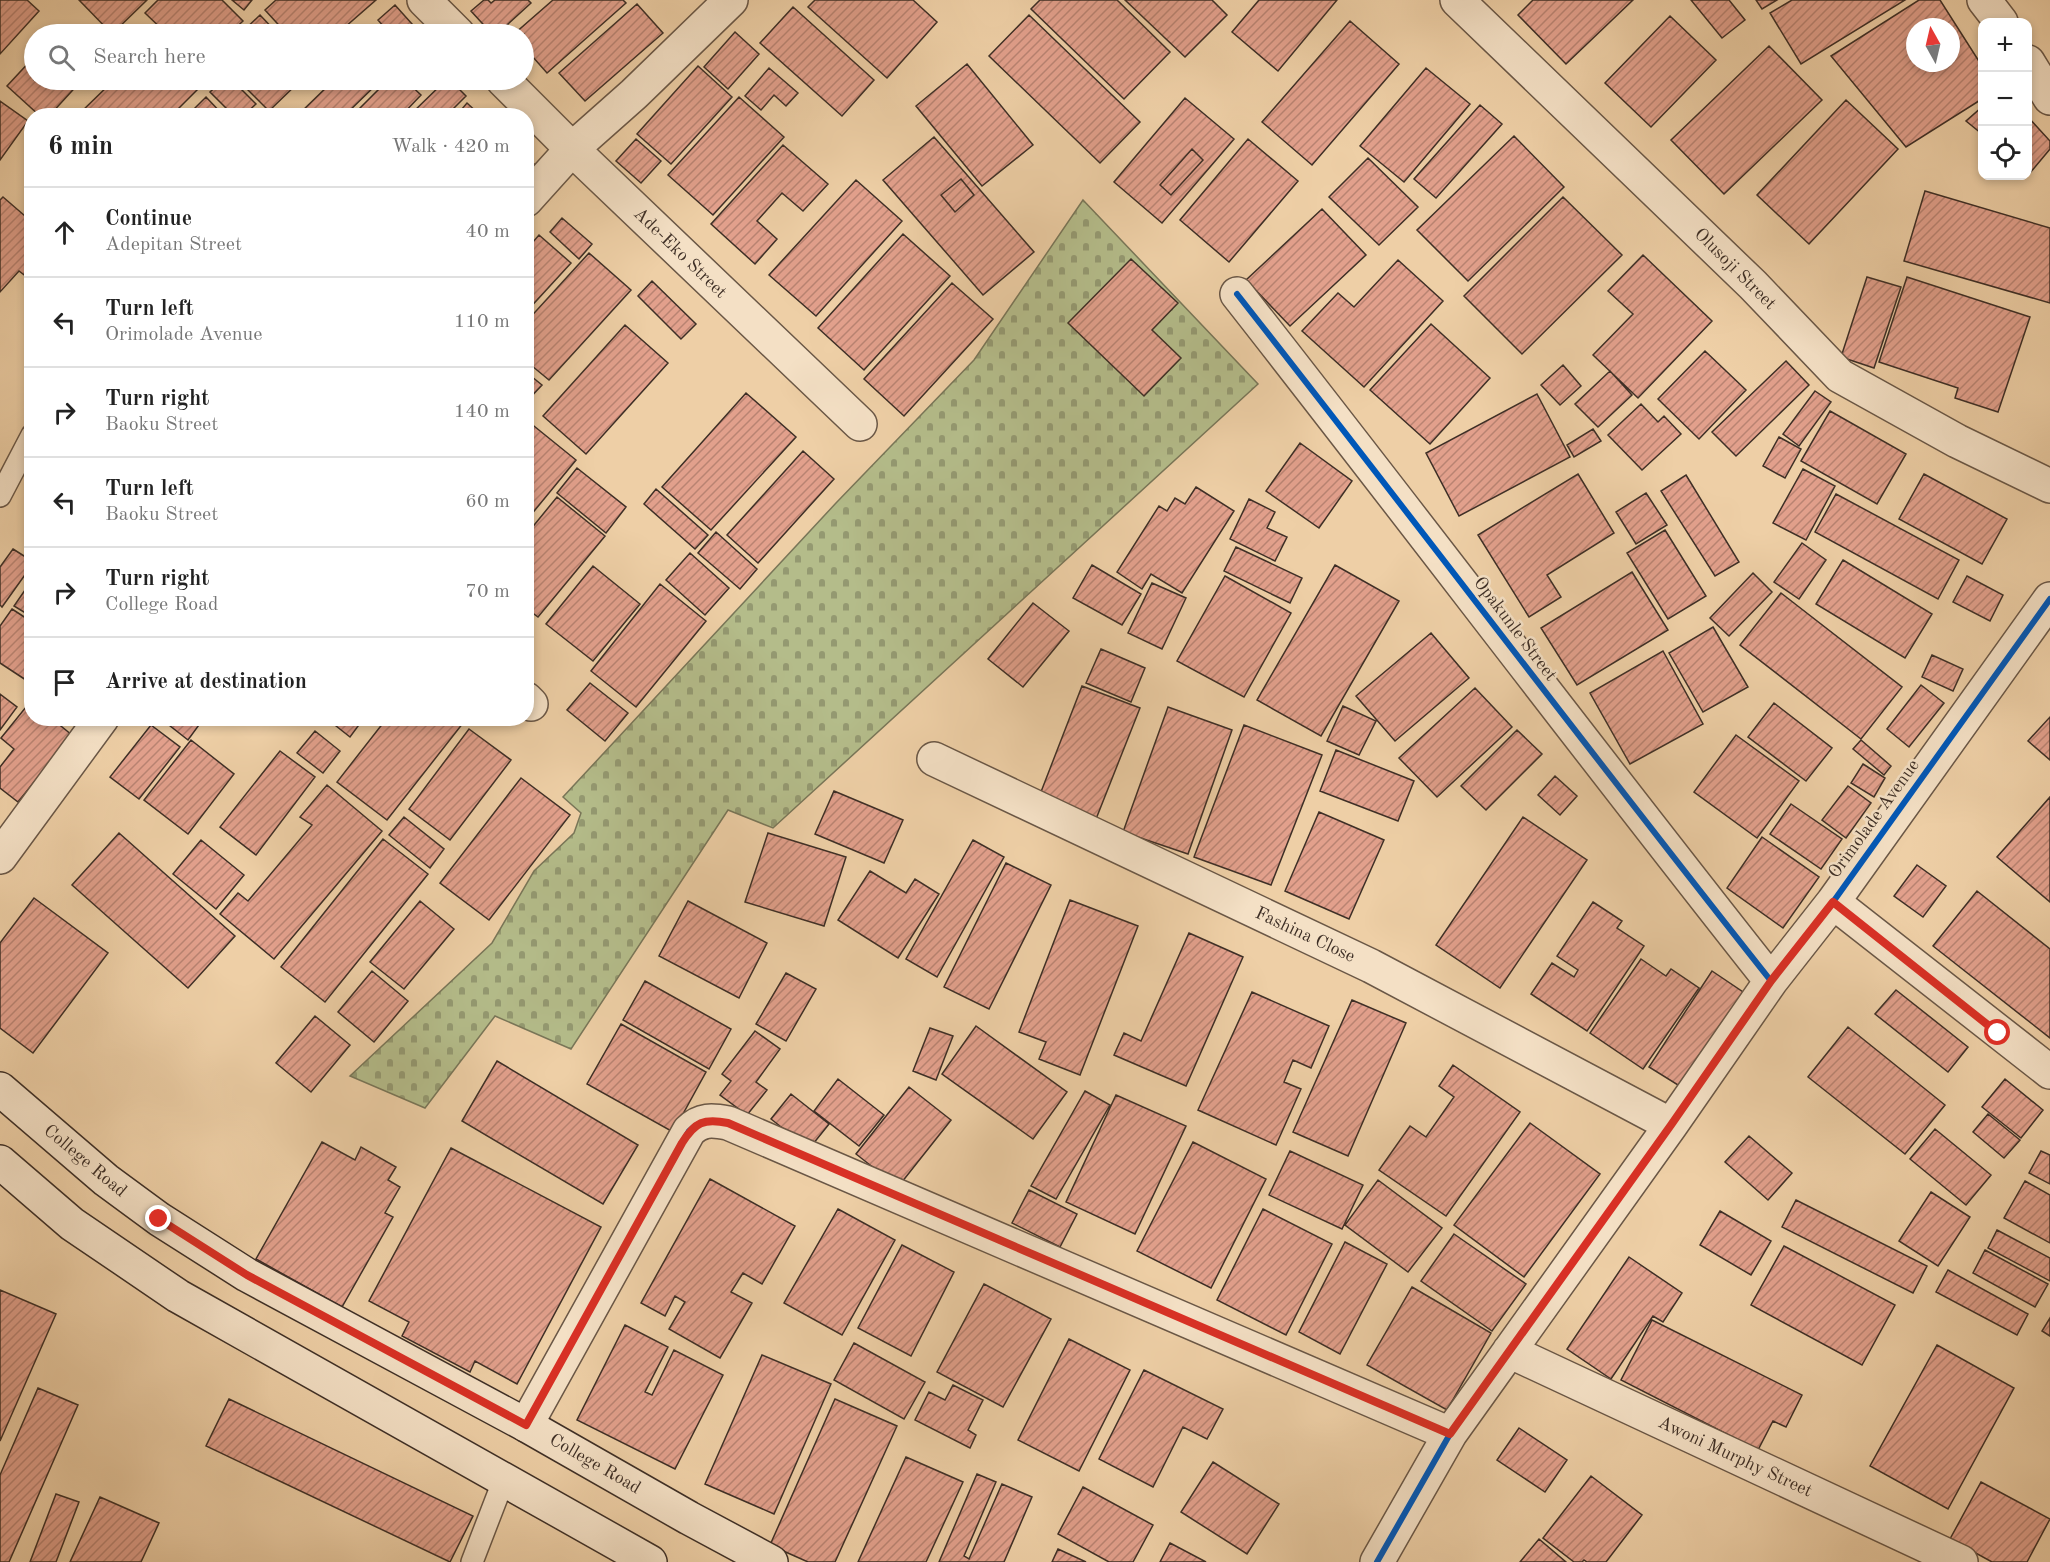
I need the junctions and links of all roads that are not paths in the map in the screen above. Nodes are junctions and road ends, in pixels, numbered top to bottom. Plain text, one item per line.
1 (424, 0) edge
2 (731, 0) edge
3 (1457, 0) edge
4 (1984, 0) edge
5 (1998, 18) edge
6 (448, 24) edge
7 (2032, 69) edge
8 (513, 90) edge
9 (2050, 98) edge
10 (531, 108) edge
11 (534, 111) edge
12 (572, 149) junction
13 (534, 191) edge
14 (1237, 294) dead end
15 (860, 424) dead end
16 (24, 450) edge
17 (2050, 486) edge
18 (0, 495) edge
19 (2050, 599) edge
20 (96, 726) edge
21 (934, 759) dead end
22 (0, 856) edge
23 (1833, 902) junction
24 (1771, 981) junction
25 (2050, 1072) edge
26 (0, 1089) edge
27 (1671, 1125) junction
28 (0, 1162) edge
29 (1509, 1352) junction
30 (526, 1425) junction
31 (1450, 1434) junction
32 (504, 1479) junction
33 (472, 1562) edge
34 (650, 1562) edge
35 (771, 1562) edge
36 (1377, 1562) edge
37 (1961, 1562) edge

1 - 6 street
2 - 12 street
3 - 17 street, Olusoji Street
4 - 5 street
7 - 9 street
8 - 10 street, Ade-Eko Street
11 - 12 street, Ade-Eko Street
12 - 13 street
12 - 15 street, Ade-Eko Street
14 - 24 street, Opakunle Street
16 - 18 lane
19 - 23 street, Orimolade Avenue
20 - 22 street
21 - 27 street, Fashina Close
23 - 24 street, Orimolade Avenue
23 - 25 street
24 - 27 street, Orimolade Avenue
26 - 30 street, College Road
27 - 29 street, Orimolade Avenue
28 - 32 street
29 - 31 street, Orimolade Avenue
29 - 37 street, Awoni Murphy Street
30 - 31 street
30 - 35 street, College Road
31 - 36 street, Orimolade Avenue
32 - 33 lane
32 - 34 street

